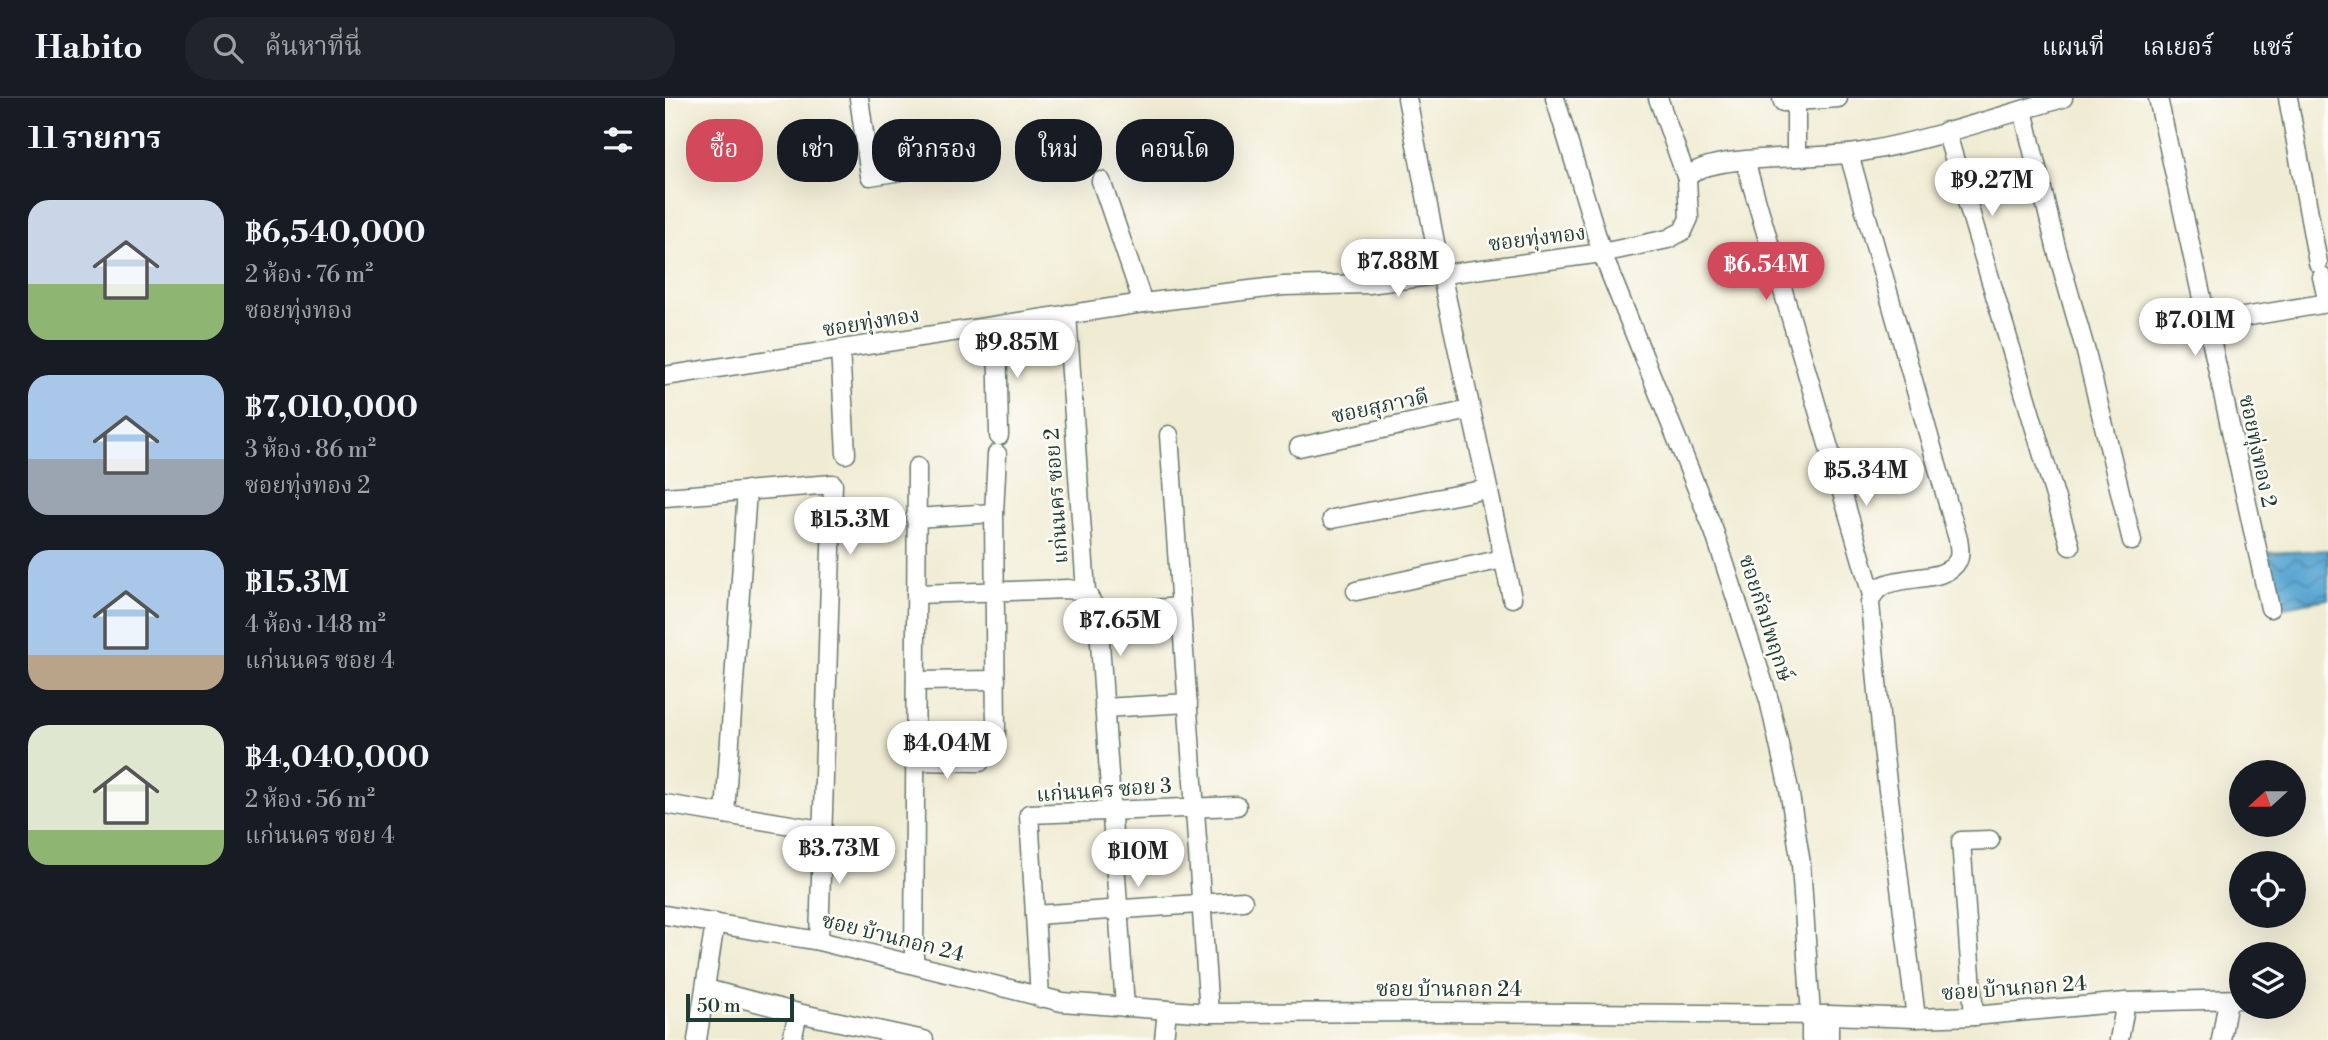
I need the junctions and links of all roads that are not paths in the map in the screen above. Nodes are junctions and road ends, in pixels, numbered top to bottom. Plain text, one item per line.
1 (859, 98) edge
2 (1408, 98) edge
3 (1555, 98) edge
4 (1658, 98) edge
5 (1839, 98) edge
6 (2063, 98) edge
7 (2158, 98) edge
8 (2288, 98) edge
9 (1816, 99) edge
10 (1789, 100) edge
11 (2023, 110) junction
12 (1946, 131) junction
13 (1849, 154) junction
14 (1796, 157) junction
15 (1745, 160) junction
16 (872, 176) edge
17 (1687, 179) junction
18 (1101, 182) edge
19 (1602, 253) junction
20 (1441, 273) junction
21 (1143, 303) junction
22 (1067, 314) junction
23 (2207, 323) junction
24 (997, 326) junction
25 (841, 349) junction
26 (665, 376) edge
27 (1470, 410) junction
28 (1169, 435) dead end
29 (999, 436) dead end
30 (1299, 447) dead end
31 (846, 454) dead end
32 (997, 454) dead end
33 (917, 467) dead end
34 (1487, 489) junction
35 (747, 491) junction
36 (665, 497) edge
37 (994, 513) junction
38 (915, 518) junction
39 (1332, 519) dead end
40 (2132, 541) dead end
41 (2070, 546) dead end
42 (1503, 559) junction
43 (995, 590) junction
44 (1356, 591) dead end
45 (1086, 592) junction
46 (916, 594) junction
47 (1872, 595) junction
48 (1512, 598) dead end
49 (1181, 607) junction
50 (2270, 608) dead end
51 (1098, 613) junction
52 (996, 680) junction
53 (916, 681) junction
54 (1188, 703) junction
55 (1104, 708) junction
56 (996, 734) dead end
57 (915, 761) junction
58 (980, 762) dead end
59 (665, 804) edge
60 (1237, 806) dead end
61 (1195, 808) junction
62 (1111, 811) junction
63 (726, 814) junction
64 (821, 830) junction
65 (1990, 840) dead end
66 (1243, 901) dead end
67 (1202, 904) junction
68 (1118, 909) junction
69 (665, 915) edge
70 (1035, 915) junction
71 (715, 923) junction
72 (819, 941) junction
73 (914, 964) junction
74 (706, 989) junction
75 (1040, 998) junction
76 (2229, 1000) edge
77 (2126, 1002) junction
78 (1125, 1007) junction
79 (1167, 1010) junction
80 (798, 1013) junction
81 (1209, 1013) junction
82 (1820, 1015) junction
83 (1974, 1016) junction
84 (2229, 1017) edge
85 (1916, 1018) junction
86 (893, 1037) edge
87 (697, 1040) edge
88 (792, 1040) edge
89 (924, 1040) edge
90 (1164, 1040) edge
91 (1811, 1040) edge
92 (1829, 1040) edge
93 (2119, 1040) edge
94 (2221, 1040) edge

1 - 16 street
2 - 20 street
3 - 19 street, ซอยกัลปพฤกษ์
4 - 17 street
5 - 9 street
6 - 11 street
7 - 23 street, ซอยทุ่งทอง 2
8 - 23 street
9 - 10 street
10 - 14 street
11 - 12 street
11 - 40 street
12 - 13 street
12 - 41 street
13 - 14 street
13 - 47 street
14 - 15 street
15 - 17 street
15 - 47 street
17 - 19 street, ซอยทุ่งทอง
18 - 21 street
19 - 20 street, ซอยทุ่งทอง
19 - 82 street, ซอยกัลปพฤกษ์
20 - 21 street, ซอยทุ่งทอง
20 - 27 street
21 - 22 street, ซอยทุ่งทอง
22 - 24 street, ซอยทุ่งทอง
22 - 45 street, แก่นนคร ซอย 2
23 - 50 street, ซอยทุ่งทอง 2
24 - 25 street, ซอยทุ่งทอง
24 - 29 street
25 - 26 street, ซอยทุ่งทอง
25 - 31 street
27 - 30 street, ซอยสุภาวดี
27 - 34 street
28 - 49 street
32 - 37 street
33 - 38 street
34 - 39 street
34 - 42 street
35 - 36 street
35 - 63 street
35 - 64 street
37 - 38 street
37 - 43 street
38 - 46 street
42 - 44 street
42 - 48 street
43 - 45 street
43 - 46 street
43 - 52 street
45 - 51 street, แก่นนคร ซอย 2
46 - 53 street
47 - 85 street
49 - 51 street
49 - 54 street
51 - 55 street, แก่นนคร ซอย 2
52 - 53 street
52 - 56 street
53 - 57 street
54 - 55 street
54 - 61 street
55 - 62 street, แก่นนคร ซอย 2
57 - 58 street
57 - 73 street
59 - 63 street
60 - 61 street, แก่นนคร ซอย 3
61 - 62 street, แก่นนคร ซอย 3
61 - 67 street
62 - 68 street, แก่นนคร ซอย 2
62 - 70 street, แก่นนคร ซอย 3
63 - 64 street
64 - 72 street
65 - 83 street
66 - 67 street
67 - 68 street
67 - 81 street
68 - 70 street
68 - 78 street, แก่นนคร ซอย 2
69 - 71 street, ซอย บ้านกอก 24
70 - 75 street, แก่นนคร ซอย 3
71 - 72 street, ซอย บ้านกอก 24
71 - 74 street
72 - 73 street, ซอย บ้านกอก 24
73 - 75 street, ซอย บ้านกอก 24
74 - 80 street
74 - 87 street
75 - 78 street, ซอย บ้านกอก 24
76 - 77 street, ซอย บ้านกอก 24
77 - 83 street, ซอย บ้านกอก 24
77 - 93 street
78 - 79 street, ซอย บ้านกอก 24
79 - 81 street, ซอย บ้านกอก 24
79 - 90 street
80 - 86 street
80 - 88 street
81 - 82 street, ซอย บ้านกอก 24
82 - 85 street, ซอย บ้านกอก 24
82 - 91 street
82 - 92 street
83 - 85 street, ซอย บ้านกอก 24
84 - 94 street
86 - 89 street

